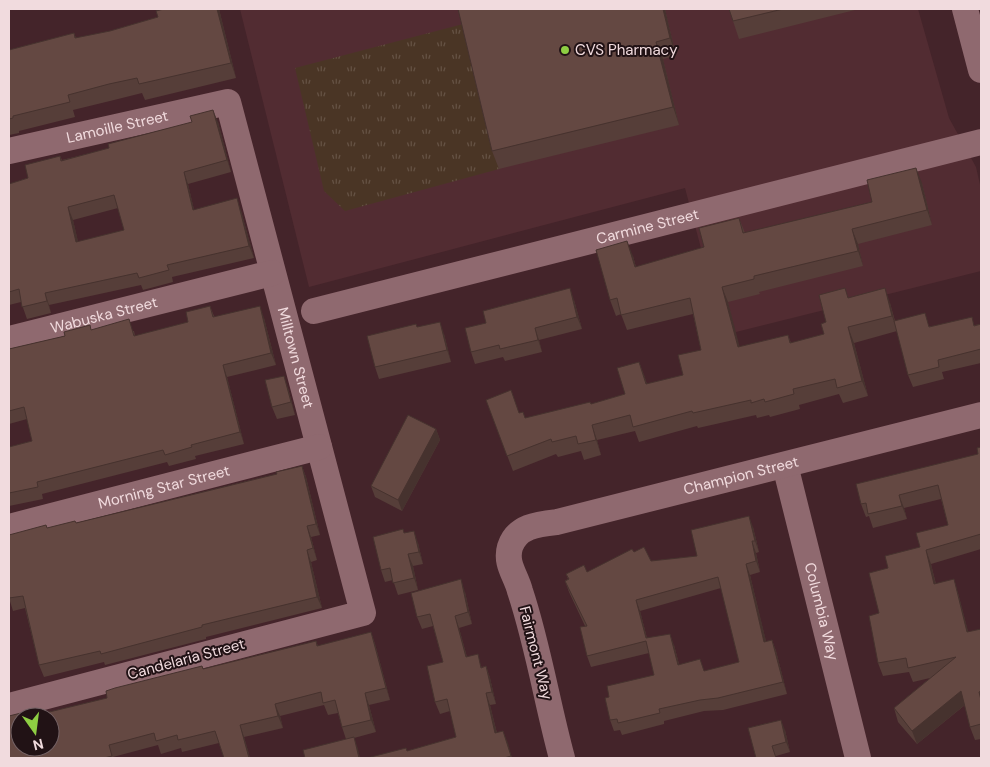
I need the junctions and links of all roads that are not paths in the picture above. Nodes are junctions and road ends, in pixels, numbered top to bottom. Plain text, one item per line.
1 (965, 9) edge
2 (981, 70) edge
3 (228, 102) joint
4 (981, 142) edge
5 (9, 151) edge
6 (272, 273) junction
7 (314, 311) dead end
8 (9, 339) edge
9 (981, 415) edge
10 (320, 447) junction
11 (785, 465) junction
12 (9, 527) edge
13 (509, 548) joint
14 (363, 613) joint
15 (9, 706) edge
16 (562, 758) edge
17 (858, 758) edge

1 - 2 street
3 - 5 street, Lamoille Street
3 - 6 street, Milltown Street
4 - 7 street, Carmine Street
6 - 8 street, Wabuska Street
6 - 10 street, Milltown Street
9 - 11 street, Champion Street
10 - 12 street, Morning Star Street
10 - 14 street, Milltown Street
11 - 13 street, Champion Street
11 - 17 street, Columbia Way
13 - 16 street, Fairmont Way
14 - 15 street, Candelaria Street

